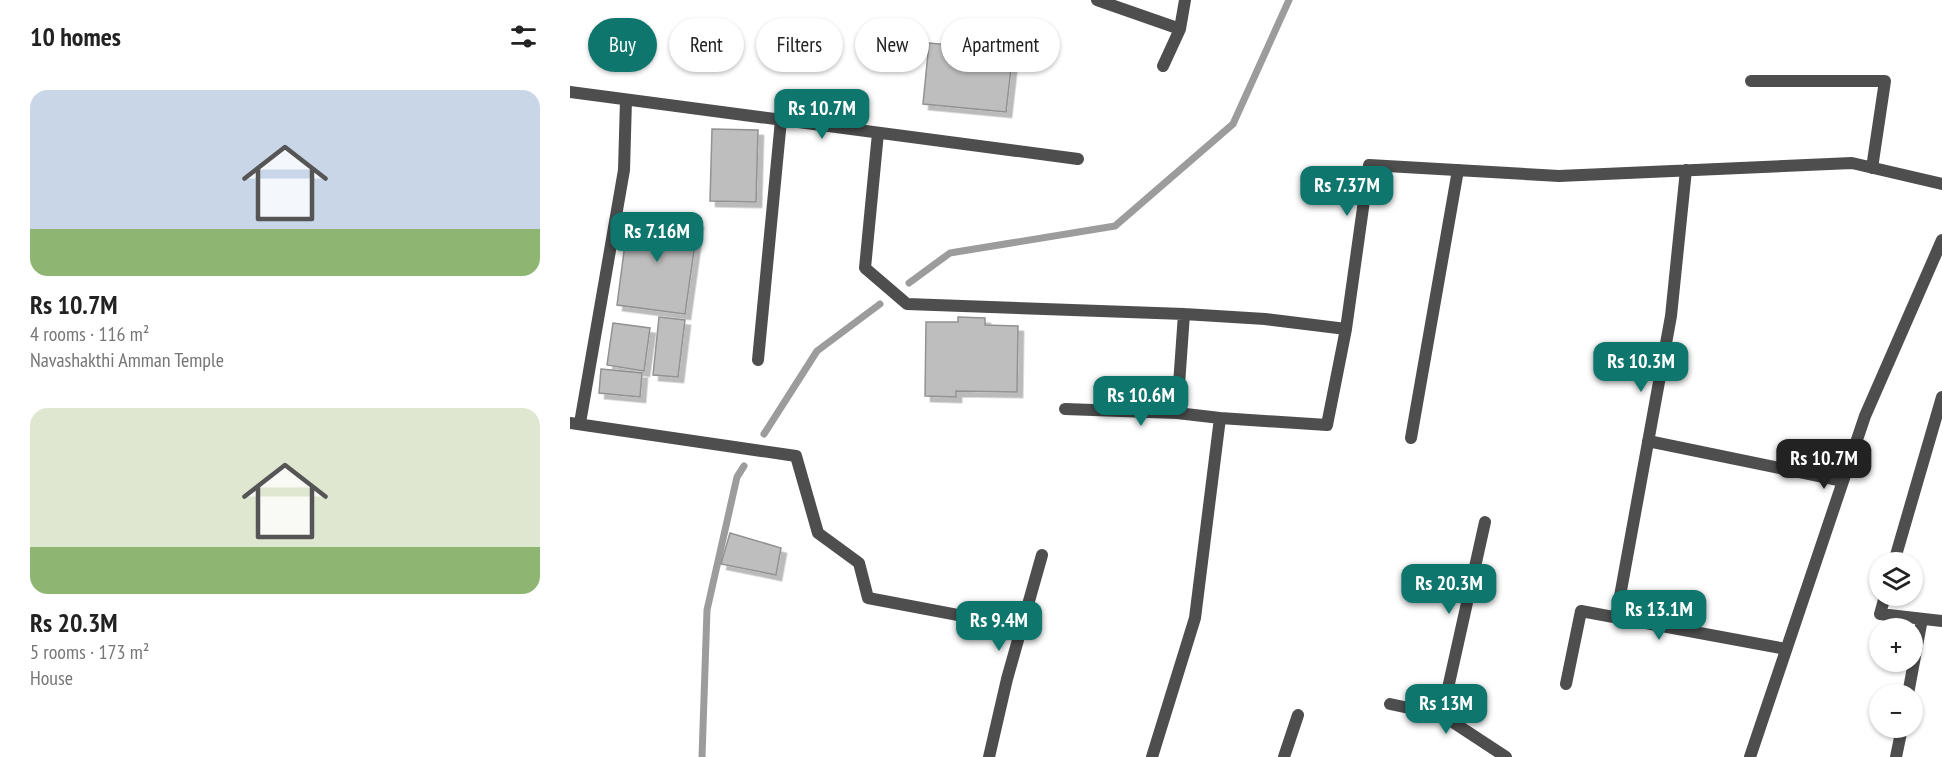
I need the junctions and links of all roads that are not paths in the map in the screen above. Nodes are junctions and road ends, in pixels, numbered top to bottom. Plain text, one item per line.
1 (1097, 0) edge
2 (1185, 0) edge
3 (1180, 29) junction
4 (1163, 66) dead end
5 (1751, 81) dead end
6 (570, 92) edge
7 (626, 100) junction
8 (781, 120) junction
9 (878, 133) junction
10 (1078, 159) dead end
11 (1872, 168) junction
12 (1458, 170) junction
13 (1686, 170) junction
14 (1942, 184) edge
15 (1942, 240) edge
16 (1937, 267) edge
17 (1184, 314) junction
18 (1346, 329) junction
19 (758, 360) dead end
20 (1942, 397) edge
21 (1065, 409) dead end
22 (1177, 413) junction
23 (1220, 418) junction
24 (575, 423) edge
25 (1411, 438) dead end
26 (1648, 441) junction
27 (1843, 481) junction
28 (1485, 522) dead end
29 (1897, 552) edge
30 (1042, 555) dead end
31 (1882, 606) edge
32 (1616, 618) junction
33 (1914, 618) edge
34 (1923, 619) edge
35 (1942, 621) edge
36 (1022, 627) junction
37 (1786, 649) junction
38 (1566, 684) dead end
39 (1390, 704) dead end
40 (1298, 715) dead end
41 (1442, 715) junction
42 (1900, 738) edge
43 (989, 757) edge
44 (1152, 757) edge
45 (1284, 757) edge
46 (1506, 757) edge
47 (1750, 757) edge
48 (1896, 757) edge

1 - 3 street
2 - 3 street
3 - 4 street
5 - 11 street
6 - 7 street
7 - 8 street
7 - 24 street
8 - 9 street
8 - 19 street
9 - 10 street
9 - 17 street
11 - 13 street
11 - 14 street
12 - 13 street
12 - 18 street
12 - 25 street
13 - 26 street
15 - 16 street
16 - 27 street
17 - 18 street
17 - 22 street
18 - 23 street
20 - 29 street
21 - 22 street
22 - 23 street
23 - 44 street
24 - 36 street
26 - 27 street
26 - 32 street
27 - 37 street
28 - 41 street
30 - 36 street
31 - 33 street
32 - 37 street
32 - 38 street
34 - 35 street
36 - 43 street
37 - 47 street
39 - 41 street
40 - 45 street
41 - 46 street
42 - 48 street

